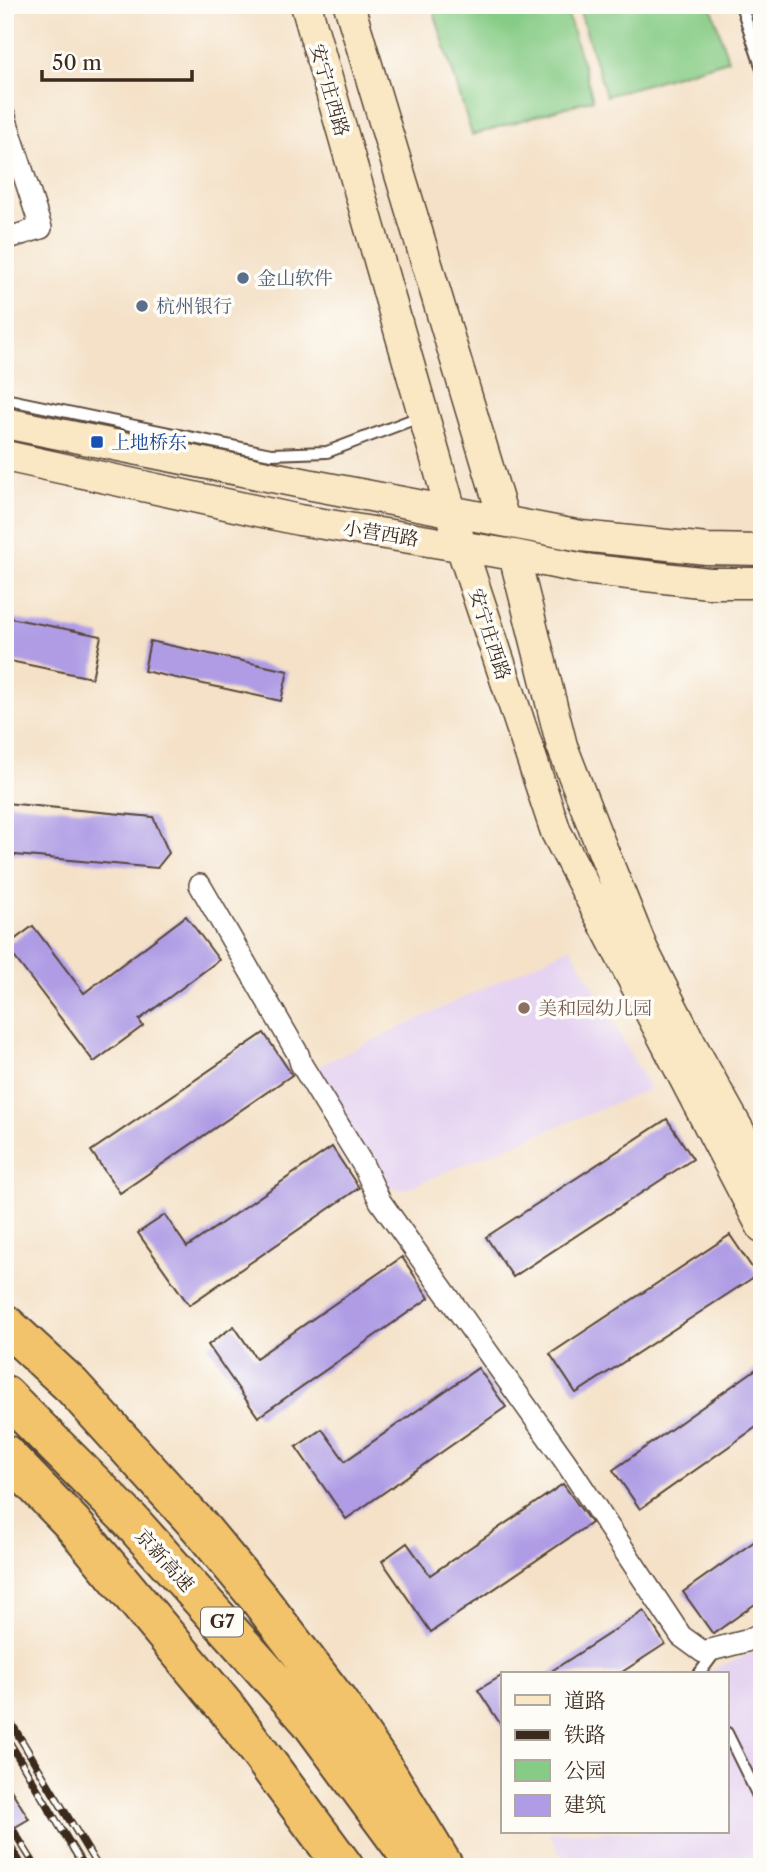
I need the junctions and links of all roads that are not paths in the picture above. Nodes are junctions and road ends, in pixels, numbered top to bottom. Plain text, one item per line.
1 (306, 5) edge
2 (349, 5) edge
3 (741, 5) edge
4 (762, 69) edge
5 (5, 117) edge
6 (5, 239) edge
7 (5, 399) edge
8 (425, 415) junction
9 (50, 421) junction
10 (5, 423) edge
11 (5, 456) edge
12 (450, 510) junction
13 (504, 520) junction
14 (461, 546) junction
15 (762, 550) edge
16 (514, 555) junction
17 (762, 583) edge
18 (200, 885) dead end
19 (762, 1172) edge
20 (762, 1227) edge
21 (5, 1324) edge
22 (5, 1395) edge
23 (5, 1454) edge
24 (762, 1633) edge
25 (718, 1648) junction
26 (700, 1672) edge
27 (728, 1735) edge
28 (762, 1804) edge
29 (344, 1867) edge
30 (418, 1867) edge
31 (444, 1867) edge

1 - 8 main road, 安宁庄西路
2 - 13 main road
3 - 4 lane
5 - 6 street
7 - 9 lane
8 - 9 lane
8 - 12 main road, 安宁庄西路
9 - 10 main road, 小营西路
9 - 12 main road, 小营西路
11 - 14 main road, 小营西路
12 - 13 main road, 小营西路
12 - 14 main road, 安宁庄西路
13 - 15 main road, 小营西路
14 - 16 main road, 小营西路
14 - 20 main road, 安宁庄西路
16 - 17 main road, 小营西路
16 - 19 main road
18 - 25 street
21 - 31 highway
22 - 30 highway, 京新高速 / G7
23 - 29 highway, G7
24 - 25 street
25 - 26 lane
27 - 28 lane

